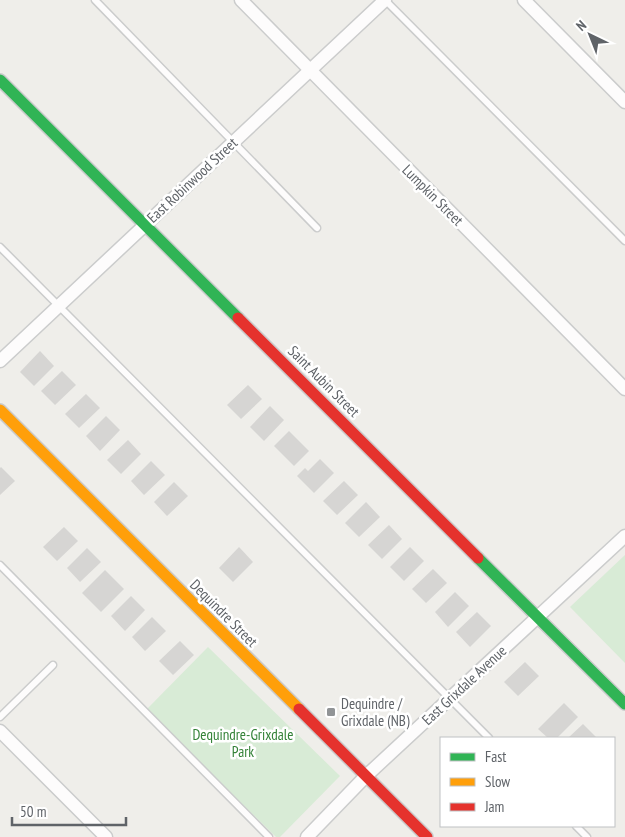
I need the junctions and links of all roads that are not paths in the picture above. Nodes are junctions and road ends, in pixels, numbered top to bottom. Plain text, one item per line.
1 (95, 0) edge
2 (241, 0) edge
3 (385, 0) edge
4 (524, 0) edge
5 (310, 70) junction
6 (0, 80) edge
7 (625, 102) edge
8 (234, 141) junction
9 (145, 224) junction
10 (317, 228) dead end
11 (625, 241) edge
12 (0, 247) edge
13 (58, 305) junction
14 (0, 360) edge
15 (625, 389) edge
16 (0, 410) edge
17 (625, 536) edge
18 (0, 564) edge
19 (538, 617) junction
20 (53, 665) dead end
21 (449, 698) junction
22 (625, 704) edge
23 (0, 717) edge
24 (0, 731) edge
25 (488, 737) edge
26 (366, 776) junction
27 (577, 827) edge
28 (106, 837) edge
29 (269, 837) edge
30 (307, 837) edge
31 (427, 837) edge
32 (587, 837) edge

1 - 8 lane
2 - 5 street, Lumpkin Street
3 - 5 street, East Robinwood Street
3 - 11 lane
4 - 7 street
5 - 8 street, East Robinwood Street
5 - 15 street, Lumpkin Street
6 - 9 street, Saint Aubin Street
8 - 9 street, East Robinwood Street
8 - 10 lane
9 - 13 street, East Robinwood Street
9 - 19 street, Saint Aubin Street
12 - 13 lane
13 - 14 street, East Robinwood Street
13 - 21 lane
16 - 26 street, Dequindre Street
17 - 19 street, East Grixdale Avenue
18 - 29 lane
19 - 21 street, East Grixdale Avenue
19 - 22 street, Saint Aubin Street
20 - 23 lane
21 - 25 lane
21 - 26 street, East Grixdale Avenue
24 - 28 street
26 - 30 street, East Grixdale Avenue
26 - 31 street, Dequindre Street
27 - 32 lane

